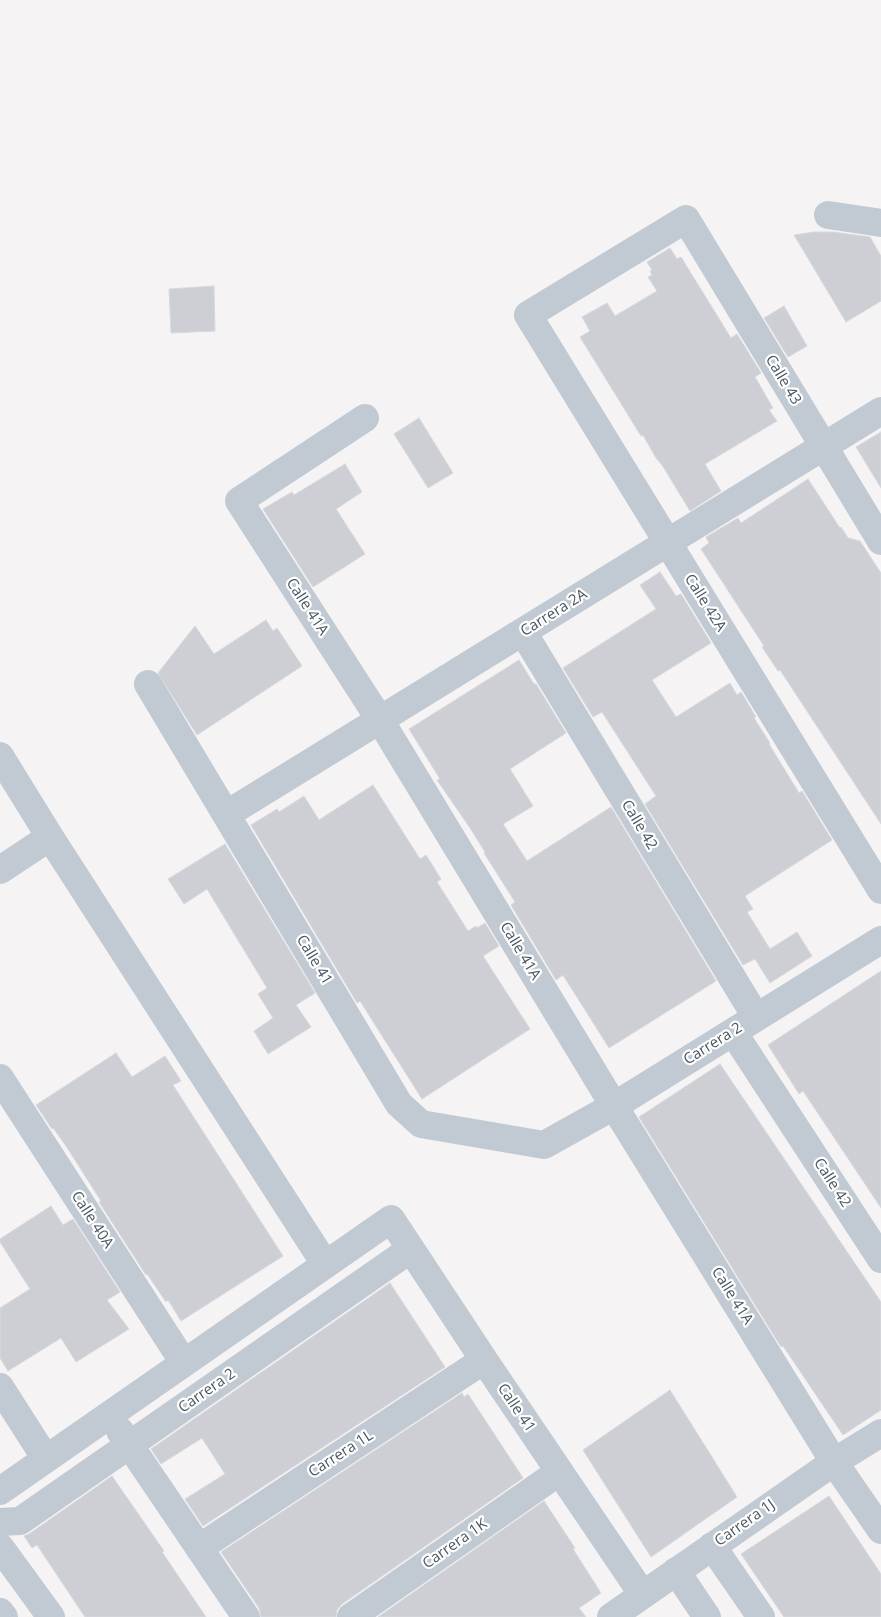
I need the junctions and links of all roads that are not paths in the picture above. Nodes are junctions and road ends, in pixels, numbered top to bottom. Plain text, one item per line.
1 (828, 215) dead end
2 (881, 222) edge
3 (528, 315) joint
4 (881, 411) edge
5 (366, 418) dead end
6 (824, 446) junction
7 (881, 541) edge
8 (668, 543) junction
9 (523, 632) junction
10 (148, 684) dead end
11 (380, 720) junction
12 (0, 756) edge
13 (227, 814) junction
14 (50, 837) junction
15 (0, 870) edge
16 (881, 890) edge
17 (881, 940) edge
18 (756, 1017) junction
19 (733, 1032) junction
20 (0, 1078) edge
21 (614, 1106) junction
22 (544, 1145) joint
23 (411, 1249) junction
24 (881, 1259) edge
25 (325, 1264) junction
26 (484, 1360) junction
27 (184, 1363) junction
28 (0, 1387) edge
29 (109, 1415) junction
30 (881, 1433) edge
31 (129, 1445) junction
32 (46, 1459) junction
33 (834, 1462) junction
34 (559, 1472) junction
35 (0, 1491) edge
36 (0, 1522) edge
37 (881, 1530) edge
38 (712, 1546) junction
39 (0, 1547) edge
40 (199, 1548) junction
41 (676, 1571) junction
42 (643, 1595) junction
43 (0, 1612) edge
44 (40, 1613) edge
45 (4, 1617) edge
46 (246, 1617) edge
47 (351, 1617) edge
48 (611, 1617) edge
49 (707, 1617) edge
50 (761, 1617) edge

1 - 2 street
3 - 6 street, Calle 43
3 - 8 street, Calle 42A
4 - 6 street, Carrera 2A
5 - 11 street, Calle 41A
6 - 7 street, Calle 43
6 - 8 street, Carrera 2A
8 - 9 street, Carrera 2A
8 - 16 street, Calle 42A
9 - 11 street, Carrera 2A
9 - 18 street, Calle 42
10 - 13 street, Calle 41
11 - 13 street, Carrera 2A
11 - 21 street, Calle 41A
12 - 14 street
13 - 22 street, Calle 41
14 - 15 street
14 - 25 street
17 - 18 street, Carrera 2
18 - 19 street, Carrera 2
19 - 21 street, Carrera 2
19 - 24 street, Calle 42
20 - 27 street, Calle 40A
21 - 22 street, Carrera 2
21 - 33 street, Calle 41A
23 - 25 street, Calle 41
23 - 26 street, Calle 41
23 - 31 street, Carrera 2
25 - 27 street
26 - 34 street, Calle 41
26 - 40 street, Carrera 1L
27 - 29 street
28 - 32 street
29 - 31 street
29 - 32 street
30 - 33 street, Carrera 1J
31 - 36 street, Carrera 2
31 - 40 street
32 - 35 street
33 - 37 street, Calle 41A
33 - 38 street, Carrera 1J
34 - 42 street, Calle 41
34 - 47 street, Carrera 1K
38 - 41 street, Carrera 1J
38 - 50 street
39 - 44 street
40 - 46 street
41 - 42 street, Carrera 1J
41 - 49 street
42 - 48 street, Carrera 1J
43 - 45 street

